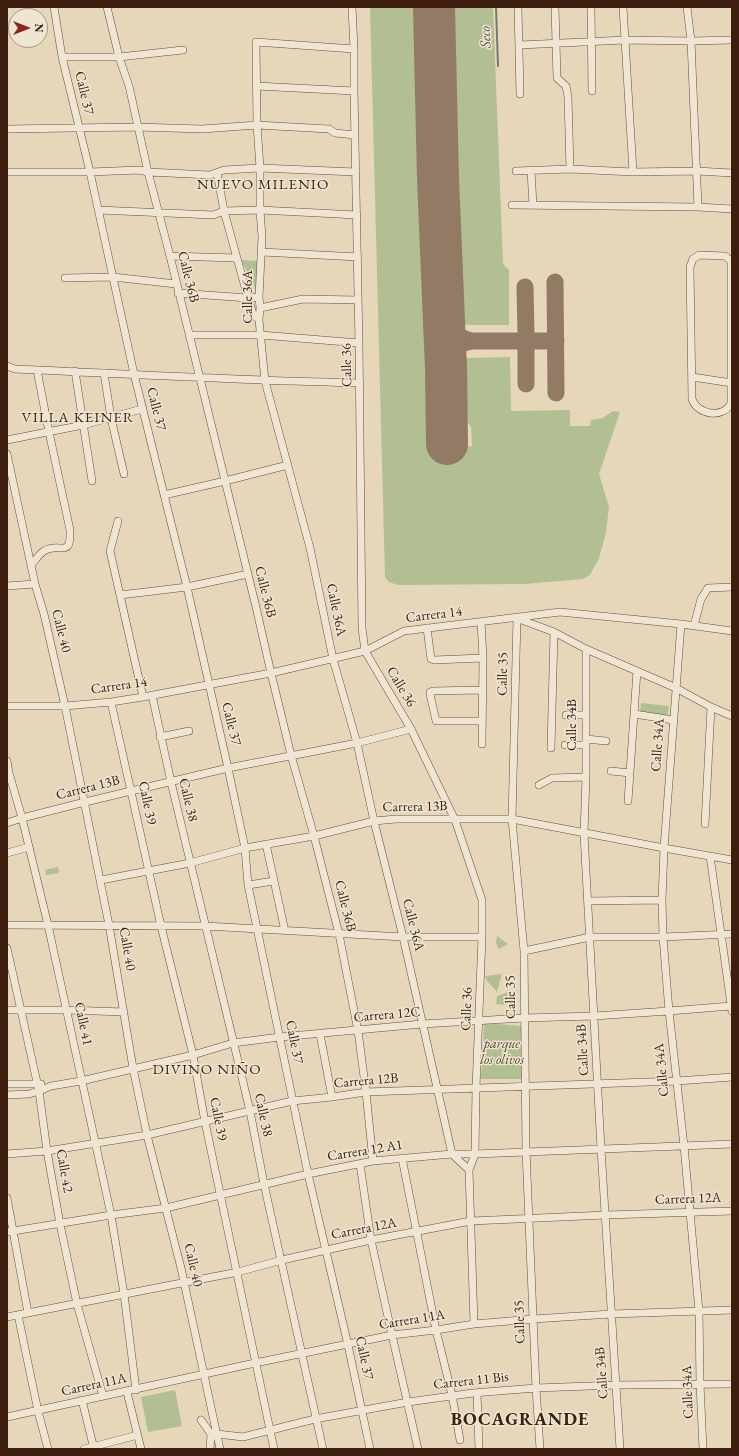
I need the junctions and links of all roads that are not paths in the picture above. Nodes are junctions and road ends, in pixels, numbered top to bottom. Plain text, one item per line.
1 (54, 7) edge
2 (107, 7) edge
3 (352, 7) edge
4 (518, 7) edge
5 (555, 7) edge
6 (591, 7) edge
7 (623, 7) edge
8 (687, 7) edge
9 (625, 40) junction
10 (732, 40) edge
11 (691, 41) junction
12 (592, 42) junction
13 (556, 44) junction
14 (520, 45) junction
15 (354, 49) junction
16 (183, 50) dead end
17 (62, 57) junction
18 (119, 57) junction
19 (256, 86) junction
20 (354, 91) junction
21 (592, 91) dead end
22 (520, 94) dead end
23 (257, 125) junction
24 (137, 127) junction
25 (79, 128) junction
26 (7, 129) edge
27 (355, 135) junction
28 (260, 168) junction
29 (570, 169) junction
30 (516, 171) dead end
31 (531, 171) junction
32 (697, 171) junction
33 (7, 172) edge
34 (90, 172) junction
35 (148, 172) junction
36 (356, 172) junction
37 (633, 172) junction
38 (217, 173) junction
39 (732, 173) edge
40 (512, 205) dead end
41 (533, 205) junction
42 (698, 207) junction
43 (98, 210) junction
44 (260, 210) junction
45 (732, 210) edge
46 (159, 212) junction
47 (224, 212) junction
48 (357, 215) junction
49 (262, 252) junction
50 (170, 256) junction
51 (358, 257) junction
52 (236, 258) junction
53 (113, 277) junction
54 (65, 278) dead end
55 (176, 284) junction
56 (178, 293) junction
57 (259, 297) junction
58 (248, 298) junction
59 (358, 300) junction
60 (260, 308) junction
61 (259, 320) junction
62 (189, 335) junction
63 (261, 335) junction
64 (359, 343) junction
65 (7, 366) edge
66 (37, 370) junction
67 (75, 371) junction
68 (104, 372) junction
69 (134, 374) junction
70 (199, 377) junction
71 (692, 377) junction
72 (265, 381) junction
73 (732, 382) edge
74 (360, 383) junction
75 (731, 403) edge
76 (142, 409) junction
77 (111, 418) junction
78 (83, 425) junction
79 (49, 432) junction
80 (7, 440) edge
81 (7, 454) edge
82 (288, 465) junction
83 (124, 474) dead end
84 (92, 481) dead end
85 (225, 481) junction
86 (164, 495) junction
87 (118, 521) dead end
88 (31, 565) junction
89 (248, 574) junction
90 (35, 584) junction
91 (7, 586) edge
92 (187, 587) junction
93 (732, 588) edge
94 (120, 595) junction
95 (517, 618) junction
96 (481, 622) junction
97 (681, 624) junction
98 (694, 626) junction
99 (427, 628) junction
100 (732, 631) edge
101 (554, 632) junction
102 (586, 649) junction
103 (365, 651) junction
104 (482, 658) junction
105 (333, 659) junction
106 (638, 671) junction
107 (271, 673) junction
108 (208, 685) junction
109 (676, 688) junction
110 (482, 690) junction
111 (152, 695) junction
112 (143, 697) junction
113 (111, 702) junction
114 (7, 706) edge
115 (65, 706) junction
116 (711, 706) junction
117 (634, 714) junction
118 (566, 715) dead end
119 (585, 715) junction
120 (732, 716) edge
121 (673, 720) junction
122 (482, 721) junction
123 (411, 729) junction
124 (189, 731) dead end
125 (160, 737) junction
126 (606, 741) dead end
127 (586, 742) junction
128 (356, 744) junction
129 (482, 744) dead end
130 (565, 745) dead end
131 (551, 748) dead end
132 (291, 755) junction
133 (7, 762) edge
134 (228, 768) junction
135 (611, 771) dead end
136 (8, 773) edge
137 (630, 773) junction
138 (586, 777) junction
139 (171, 782) junction
140 (539, 785) dead end
141 (131, 790) junction
142 (628, 801) dead end
143 (85, 802) junction
144 (22, 818) junction
145 (512, 819) junction
146 (455, 820) junction
147 (374, 821) junction
148 (7, 823) edge
149 (705, 824) dead end
150 (584, 834) junction
151 (314, 836) junction
152 (266, 844) junction
153 (29, 847) junction
154 (245, 848) junction
155 (664, 848) junction
156 (7, 853) edge
157 (710, 856) junction
158 (732, 860) edge
159 (190, 863) junction
160 (149, 871) junction
161 (101, 880) junction
162 (274, 881) junction
163 (248, 885) junction
164 (662, 900) junction
165 (588, 901) junction
166 (7, 925) edge
167 (48, 925) junction
168 (109, 925) junction
169 (161, 926) junction
170 (205, 926) junction
171 (258, 929) junction
172 (285, 931) junction
173 (339, 934) junction
174 (732, 934) edge
175 (721, 935) junction
176 (403, 937) junction
177 (482, 937) junction
178 (590, 937) junction
179 (663, 937) junction
180 (7, 948) edge
181 (524, 951) junction
182 (732, 1008) edge
183 (7, 1010) edge
184 (67, 1010) junction
185 (21, 1011) junction
186 (669, 1011) junction
187 (124, 1012) junction
188 (594, 1016) junction
189 (524, 1018) junction
190 (480, 1022) junction
191 (422, 1024) junction
192 (358, 1031) junction
193 (320, 1034) junction
194 (280, 1037) junction
195 (233, 1043) junction
196 (193, 1055) junction
197 (133, 1068) junction
198 (732, 1077) edge
199 (81, 1081) junction
200 (677, 1081) junction
201 (37, 1083) junction
202 (7, 1084) edge
203 (597, 1084) junction
204 (51, 1086) junction
205 (524, 1087) junction
206 (476, 1088) junction
207 (438, 1090) junction
208 (39, 1091) junction
209 (366, 1092) junction
210 (7, 1095) edge
211 (332, 1097) junction
212 (292, 1101) junction
213 (250, 1111) junction
214 (205, 1122) junction
215 (147, 1135) junction
216 (96, 1143) junction
217 (732, 1144) edge
218 (684, 1146) junction
219 (601, 1149) junction
220 (47, 1151) junction
221 (526, 1151) junction
222 (7, 1154) edge
223 (452, 1154) junction
224 (475, 1154) junction
225 (402, 1158) junction
226 (373, 1161) junction
227 (360, 1164) junction
228 (469, 1170) junction
229 (308, 1174) junction
230 (264, 1184) junction
231 (220, 1195) junction
232 (7, 1198) edge
233 (166, 1208) junction
234 (732, 1211) edge
235 (689, 1212) junction
236 (111, 1215) junction
237 (606, 1215) junction
238 (529, 1218) junction
239 (471, 1221) junction
240 (60, 1224) junction
241 (10, 1231) edge
242 (417, 1232) junction
243 (371, 1240) junction
244 (326, 1250) junction
245 (282, 1260) junction
246 (238, 1272) junction
247 (184, 1283) junction
248 (124, 1294) junction
249 (77, 1304) junction
250 (732, 1310) edge
251 (699, 1311) junction
252 (28, 1313) junction
253 (612, 1314) junction
254 (18, 1315) junction
255 (7, 1317) edge
256 (533, 1319) junction
257 (474, 1324) junction
258 (436, 1330) junction
259 (392, 1335) junction
260 (348, 1345) junction
261 (301, 1355) junction
262 (256, 1363) junction
263 (204, 1375) junction
264 (700, 1384) junction
265 (732, 1384) edge
266 (616, 1385) junction
267 (536, 1388) junction
268 (136, 1390) junction
269 (127, 1392) junction
270 (477, 1393) junction
271 (452, 1395) junction
272 (103, 1396) junction
273 (82, 1400) junction
274 (408, 1402) junction
275 (38, 1411) junction
276 (362, 1411) junction
277 (7, 1417) edge
278 (315, 1419) junction
279 (202, 1420) dead end
280 (269, 1430) junction
281 (217, 1434) junction
282 (138, 1435) junction
283 (460, 1440) dead end
284 (94, 1448) edge
285 (48, 1449) edge
286 (84, 1449) edge
287 (141, 1449) edge
288 (210, 1449) edge
289 (220, 1449) edge
290 (274, 1449) edge
291 (323, 1449) edge
292 (370, 1449) edge
293 (418, 1449) edge
294 (479, 1449) edge
295 (540, 1449) edge
296 (620, 1449) edge
297 (703, 1449) edge

1 - 17 street, Calle 37
2 - 18 street, Calle 36B
3 - 15 street, Calle 36
4 - 14 street
5 - 13 street
6 - 12 street
7 - 9 street
8 - 11 street
9 - 11 street
9 - 12 street
9 - 37 street
10 - 11 street
11 - 32 street
12 - 13 street
12 - 21 street
13 - 14 street
13 - 29 street
14 - 22 street
15 - 19 street, Calle 36A
15 - 20 street, Calle 36
16 - 18 street
17 - 18 street
17 - 25 street, Calle 37
18 - 24 street, Calle 36B
19 - 20 street
19 - 23 street, Calle 36A
20 - 27 street, Calle 36
23 - 24 street
23 - 27 street
23 - 28 street, Calle 36A
24 - 25 street
24 - 35 street, Calle 36B
25 - 26 street
25 - 34 street, Calle 37
27 - 36 street, Calle 36
28 - 36 street
28 - 38 street
28 - 44 street, Calle 36A
29 - 31 street
29 - 37 street
30 - 31 street
31 - 41 street
32 - 37 street
32 - 39 street
32 - 42 street
33 - 34 street
34 - 35 street
34 - 43 street, Calle 37
35 - 38 street
35 - 46 street, Calle 36B
36 - 48 street, Calle 36
38 - 47 street
40 - 41 street
41 - 42 street
42 - 45 street
43 - 46 street
43 - 53 street, Calle 37
44 - 47 street
44 - 48 street
44 - 49 street, Calle 36A
46 - 47 street
46 - 50 street, Calle 36B
47 - 52 street
48 - 51 street, Calle 36
49 - 51 street
49 - 57 street, Calle 36A
50 - 52 street
50 - 55 street, Calle 36B
51 - 59 street, Calle 36
52 - 58 street
53 - 54 street
53 - 55 street
53 - 69 street, Calle 37
55 - 56 street, Calle 36B
56 - 58 street
56 - 62 street, Calle 36B
57 - 58 street
57 - 60 street, Calle 36A
58 - 61 street
59 - 60 street
59 - 64 street, Calle 36
60 - 61 street, Calle 36A
61 - 63 street, Calle 36A
62 - 63 street
62 - 70 street, Calle 36B
63 - 64 street
63 - 72 street, Calle 36A
64 - 74 street, Calle 36
65 - 66 street
66 - 67 street
66 - 79 street
67 - 68 street
67 - 78 street
68 - 69 street
68 - 77 street
69 - 70 street
69 - 76 street, Calle 37
70 - 72 street
70 - 85 street, Calle 36B
71 - 73 street
71 - 73 street
71 - 75 street
72 - 74 street
72 - 82 street, Calle 36A
73 - 75 street
74 - 103 street, Calle 36
76 - 77 street
76 - 86 street, Calle 37
77 - 78 street
77 - 83 street
78 - 79 street
78 - 84 street
79 - 80 street
79 - 88 street
81 - 88 street, Calle 40
82 - 85 street
82 - 105 street, Calle 36A
85 - 86 street
85 - 89 street, Calle 36B
86 - 92 street, Calle 37
87 - 94 street
88 - 90 street, Calle 40
89 - 92 street
89 - 107 street, Calle 36B
90 - 91 street
90 - 115 street, Calle 40
92 - 94 street
92 - 108 street, Calle 37
93 - 98 street
94 - 112 street
95 - 96 street, Carrera 14
95 - 97 street
95 - 101 street, Carrera 14
95 - 145 street, Calle 35
96 - 99 street, Carrera 14
96 - 104 street
97 - 98 street
97 - 109 street, Calle 34A
98 - 100 street
99 - 103 street, Carrera 14
99 - 104 street
101 - 102 street, Carrera 14
101 - 131 street
102 - 106 street, Carrera 14
102 - 119 street, Calle 34B
103 - 105 street, Carrera 14
103 - 123 street, Calle 36
104 - 110 street
105 - 107 street, Carrera 14
105 - 128 street, Calle 36A
106 - 109 street, Carrera 14
106 - 117 street
107 - 108 street, Carrera 14
107 - 132 street, Calle 36B
108 - 111 street, Carrera 14
108 - 134 street, Calle 37
109 - 116 street, Carrera 14
109 - 121 street, Calle 34A
110 - 122 street
110 - 122 street
111 - 112 street, Carrera 14
111 - 125 street, Calle 38
112 - 113 street, Carrera 14
113 - 115 street, Carrera 14
113 - 141 street, Calle 39
114 - 115 street, Carrera 14
115 - 143 street, Calle 40
116 - 120 street, Carrera 14
116 - 149 street
117 - 121 street
117 - 137 street
118 - 119 street
119 - 127 street, Calle 34B
121 - 155 street, Calle 34A
122 - 129 street
123 - 128 street, Carrera 13B
123 - 146 street, Calle 36
124 - 125 street
125 - 139 street, Calle 38
126 - 127 street
127 - 130 street
127 - 138 street, Calle 34B
128 - 132 street, Carrera 13B
128 - 147 street, Calle 36A
132 - 134 street, Carrera 13B
132 - 151 street, Calle 36B
133 - 136 street, Calle 41
134 - 139 street, Carrera 13B
134 - 154 street, Calle 37
135 - 137 street
136 - 144 street, Calle 41
137 - 142 street
138 - 140 street
138 - 150 street, Calle 34B
139 - 141 street, Carrera 13B
139 - 159 street, Calle 38
141 - 143 street, Carrera 13B
141 - 160 street, Calle 39
143 - 144 street, Carrera 13B
143 - 161 street, Calle 40
144 - 148 street, Carrera 13B
144 - 153 street, Calle 41
145 - 146 street, Carrera 13B
145 - 150 street, Carrera 13B
145 - 181 street, Calle 35
146 - 147 street, Carrera 13B
146 - 177 street, Calle 36
147 - 151 street, Carrera 13B
147 - 176 street, Calle 36A
150 - 155 street, Carrera 13B
150 - 165 street, Calle 34B
151 - 152 street, Carrera 13B
151 - 173 street, Calle 36B
152 - 154 street, Carrera 13B
152 - 162 street
153 - 156 street
153 - 167 street, Calle 41
154 - 159 street, Carrera 13B
154 - 163 street, Calle 37
155 - 157 street, Carrera 13B
155 - 164 street, Calle 34A
157 - 158 street, Carrera 13B
157 - 175 street
159 - 160 street, Carrera 13B
159 - 170 street, Calle 38
160 - 161 street, Carrera 13B
160 - 169 street, Calle 39
161 - 168 street, Calle 40
162 - 163 street
162 - 172 street
163 - 171 street, Calle 37
164 - 165 street
164 - 179 street, Calle 34A
165 - 178 street, Calle 34B
166 - 167 street
167 - 168 street
167 - 184 street, Calle 41
168 - 169 street
168 - 187 street, Calle 40
169 - 170 street
169 - 196 street, Calle 39
170 - 171 street
170 - 195 street, Calle 38
171 - 172 street
171 - 194 street, Calle 37
172 - 173 street
173 - 176 street
173 - 192 street, Calle 36B
174 - 175 street
175 - 179 street
175 - 182 street
176 - 177 street
176 - 191 street, Calle 36A
177 - 190 street, Calle 36
178 - 179 street
178 - 181 street
178 - 188 street, Calle 34B
179 - 186 street, Calle 34A
180 - 185 street, Calle 42
181 - 189 street, Calle 35
182 - 186 street, Carrera 12C
183 - 185 street
184 - 185 street
184 - 187 street
184 - 199 street, Calle 41
185 - 201 street, Calle 42
186 - 188 street, Carrera 12C
186 - 200 street, Calle 34A
187 - 197 street, Calle 40
188 - 189 street, Carrera 12C
188 - 203 street, Calle 34B
189 - 190 street, Carrera 12C
189 - 205 street, Calle 35
190 - 191 street, Carrera 12C
190 - 206 street, Calle 36
191 - 192 street, Carrera 12C
191 - 207 street, Calle 36A
192 - 193 street, Carrera 12C
192 - 209 street, Calle 36B
193 - 194 street, Carrera 12C
193 - 211 street
194 - 195 street, Carrera 12C
194 - 212 street, Calle 37
195 - 196 street, Carrera 12C
195 - 213 street, Calle 38
196 - 197 street, Carrera 12C
196 - 214 street, Calle 39
197 - 199 street, Carrera 12C
197 - 215 street, Calle 40
198 - 200 street, Carrera 12B
199 - 204 street, Carrera 12C
199 - 216 street, Calle 41
200 - 203 street, Carrera 12B
200 - 218 street, Calle 34A
201 - 202 street, Carrera 12C
201 - 204 street, Carrera 12C
201 - 208 street, Calle 42
203 - 205 street, Carrera 12B
203 - 219 street, Calle 34B
204 - 208 street, Carrera 12C
205 - 206 street, Carrera 12B
205 - 221 street, Calle 35
206 - 207 street, Carrera 12B
206 - 224 street, Calle 36
207 - 209 street, Carrera 12B
207 - 223 street, Calle 36A
208 - 210 street, Carrera 12C
208 - 220 street, Calle 42
209 - 211 street, Carrera 12B
209 - 226 street, Calle 36B
211 - 212 street, Carrera 12B
212 - 213 street, Carrera 12B
212 - 229 street, Calle 37
213 - 214 street, Carrera 12B
213 - 230 street, Calle 38
214 - 215 street, Carrera 12B
214 - 231 street, Calle 39
215 - 216 street, Carrera 12B
215 - 233 street, Calle 40
216 - 220 street, Carrera 12B
216 - 236 street, Calle 41
217 - 218 street, Carrera 12 A1
218 - 219 street, Carrera 12 A1
218 - 235 street, Calle 34A
219 - 221 street, Carrera 12 A1
219 - 237 street, Calle 34B
220 - 222 street, Carrera 12B
220 - 240 street, Calle 42
221 - 224 street, Carrera 12 A1
221 - 238 street, Calle 35
223 - 224 street, Carrera 12 A1
223 - 225 street, Carrera 12 A1
223 - 228 street
224 - 228 street, Calle 36
225 - 226 street, Carrera 12 A1
225 - 242 street
226 - 227 street, Carrera 12 A1
227 - 229 street, Carrera 12 A1
227 - 243 street
228 - 239 street, Calle 36
229 - 230 street, Carrera 12 A1
229 - 244 street, Calle 37
230 - 231 street, Carrera 12 A1
230 - 245 street, Calle 38
231 - 233 street, Carrera 12 A1
231 - 246 street, Calle 39
232 - 241 street
233 - 236 street, Carrera 12 A1
233 - 247 street, Calle 40
234 - 235 street, Carrera 12A
235 - 237 street, Carrera 12A
235 - 251 street, Calle 34A
236 - 240 street, Carrera 12 A1
236 - 248 street, Calle 41
237 - 238 street, Carrera 12A
237 - 253 street, Calle 34B
238 - 239 street, Carrera 12A
238 - 256 street, Calle 35
239 - 242 street, Carrera 12A
239 - 257 street, Calle 36
240 - 241 street, Carrera 12 A1
240 - 249 street, Calle 42
241 - 252 street
242 - 243 street, Carrera 12A
242 - 258 street
243 - 244 street, Carrera 12A
243 - 259 street
244 - 245 street, Carrera 12A
244 - 260 street, Calle 37
245 - 246 street, Carrera 12A
245 - 261 street, Calle 38
246 - 247 street, Carrera 12A
246 - 262 street, Calle 39
247 - 248 street, Carrera 12A
247 - 263 street, Calle 40
248 - 249 street, Carrera 12A
248 - 268 street, Calle 41
249 - 252 street, Carrera 12A
249 - 272 street, Calle 42
250 - 251 street, Carrera 11A
251 - 253 street, Carrera 11A
251 - 264 street, Calle 34A
252 - 254 street, Carrera 12A
253 - 256 street, Carrera 11A
253 - 266 street, Calle 34B
254 - 255 street, Carrera 12A
254 - 275 street
256 - 257 street, Carrera 11A
256 - 267 street, Calle 35
257 - 258 street, Carrera 11A
258 - 259 street, Carrera 11A
258 - 271 street
259 - 260 street, Carrera 11A
259 - 274 street
260 - 261 street, Carrera 11A
260 - 276 street, Calle 37
261 - 262 street, Carrera 11A
261 - 278 street, Calle 38
262 - 263 street, Carrera 11A
262 - 280 street, Calle 39
263 - 268 street, Carrera 11A
263 - 281 street, Calle 40
264 - 265 street, Carrera 11 Bis
264 - 266 street, Carrera 11 Bis
264 - 297 street, Calle 34A
266 - 267 street, Carrera 11 Bis
266 - 296 street, Calle 34B
267 - 270 street, Carrera 11 Bis
267 - 295 street, Calle 35
268 - 269 street, Carrera 11A
269 - 272 street, Carrera 11A
269 - 282 street
270 - 271 street, Carrera 11 Bis
270 - 294 street
271 - 274 street, Carrera 11 Bis
271 - 283 street
272 - 273 street, Carrera 11A
273 - 275 street, Carrera 11A
273 - 284 street
274 - 276 street, Carrera 11 Bis
274 - 293 street
275 - 277 street, Carrera 11A
275 - 285 street
276 - 278 street, Carrera 11 Bis
276 - 292 street, Calle 37
278 - 280 street, Carrera 11 Bis
278 - 291 street, Calle 38
279 - 288 street
280 - 281 street, Carrera 11 Bis
280 - 290 street, Calle 39
281 - 289 street, Calle 40
282 - 284 street
282 - 287 street
284 - 286 street

